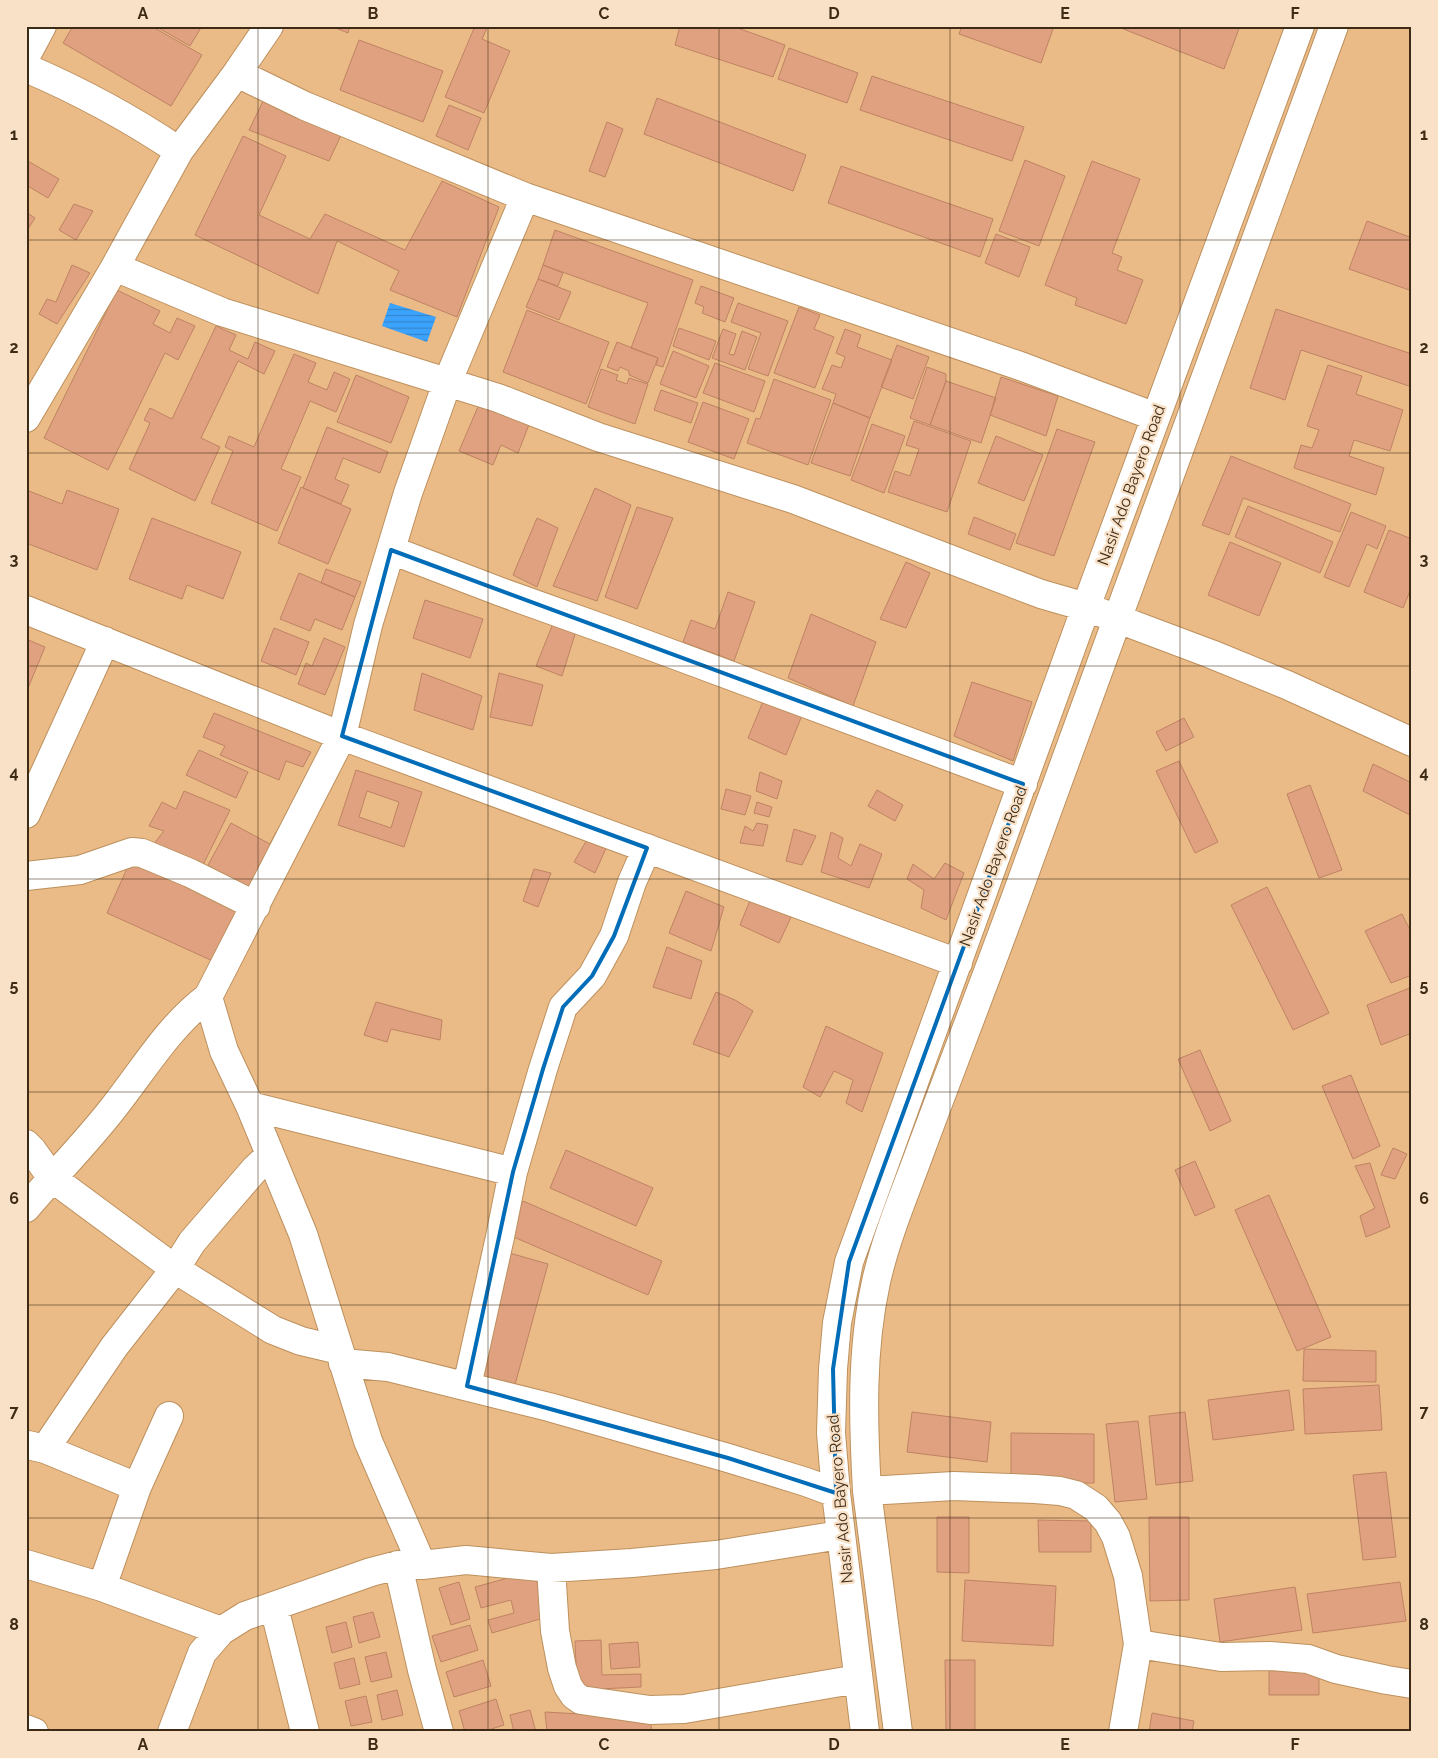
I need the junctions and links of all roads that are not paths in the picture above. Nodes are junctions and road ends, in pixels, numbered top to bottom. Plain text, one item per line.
1 (42, 26) edge
2 (268, 26) edge
3 (1300, 26) edge
4 (1334, 26) edge
5 (26, 56) edge
6 (26, 68) edge
7 (237, 73) junction
8 (179, 151) junction
9 (525, 198) junction
10 (115, 267) junction
11 (447, 383) junction
12 (1156, 417) junction
13 (26, 418) edge
14 (391, 550) junction
15 (1086, 607) junction
16 (26, 610) edge
17 (1116, 620) junction
18 (105, 641) junction
19 (342, 736) junction
20 (1412, 742) edge
21 (1023, 784) junction
22 (26, 814) edge
23 (647, 848) junction
24 (26, 876) edge
25 (256, 906) junction
26 (958, 963) junction
27 (208, 997) junction
28 (250, 1106) junction
29 (26, 1144) edge
30 (270, 1155) junction
31 (512, 1172) junction
32 (52, 1178) junction
33 (26, 1208) edge
34 (175, 1269) junction
35 (341, 1357) junction
36 (467, 1386) junction
37 (169, 1416) dead end
38 (36, 1446) edge
39 (137, 1486) junction
40 (867, 1491) junction
41 (836, 1493) junction
42 (840, 1534) junction
43 (26, 1564) edge
44 (410, 1565) junction
45 (551, 1568) junction
46 (102, 1587) junction
47 (274, 1607) junction
48 (220, 1631) junction
49 (1138, 1644) junction
50 (858, 1679) junction
51 (1412, 1684) edge
52 (26, 1729) edge
53 (34, 1732) edge
54 (172, 1732) edge
55 (304, 1732) edge
56 (439, 1732) edge
57 (865, 1732) edge
58 (898, 1732) edge
59 (1123, 1732) edge

1 - 5 street
2 - 7 street
3 - 12 street, Nasir Ado Bayero Road
4 - 17 street
6 - 8 street
7 - 8 street
7 - 9 street
8 - 10 street
9 - 11 street
9 - 12 street
10 - 11 street
10 - 13 street
11 - 14 street
11 - 15 street
12 - 15 street, Nasir Ado Bayero Road
14 - 19 street
14 - 21 street
15 - 17 street
15 - 21 street, Nasir Ado Bayero Road
16 - 18 street
17 - 20 street
17 - 40 street
18 - 19 street
18 - 22 street
19 - 23 street
19 - 25 street
21 - 26 street, Nasir Ado Bayero Road
23 - 26 street
23 - 31 street
24 - 25 street
25 - 27 street
26 - 41 street, Nasir Ado Bayero Road
27 - 28 street
27 - 32 street
28 - 30 street
28 - 31 street
29 - 32 street
30 - 34 street
30 - 35 street
31 - 36 street
32 - 33 street
32 - 34 street
34 - 35 street
34 - 38 street
35 - 36 street
35 - 44 street
36 - 41 street
37 - 39 street
38 - 39 street
39 - 46 street
40 - 49 street
40 - 58 street
41 - 42 street, Nasir Ado Bayero Road
42 - 45 street
42 - 50 street, Nasir Ado Bayero Road
43 - 46 street
44 - 45 street
44 - 47 street
44 - 56 street
45 - 50 street
46 - 48 street
47 - 48 street
47 - 55 street
48 - 54 street
49 - 51 street
49 - 59 street
50 - 57 street, Nasir Ado Bayero Road
52 - 53 street

